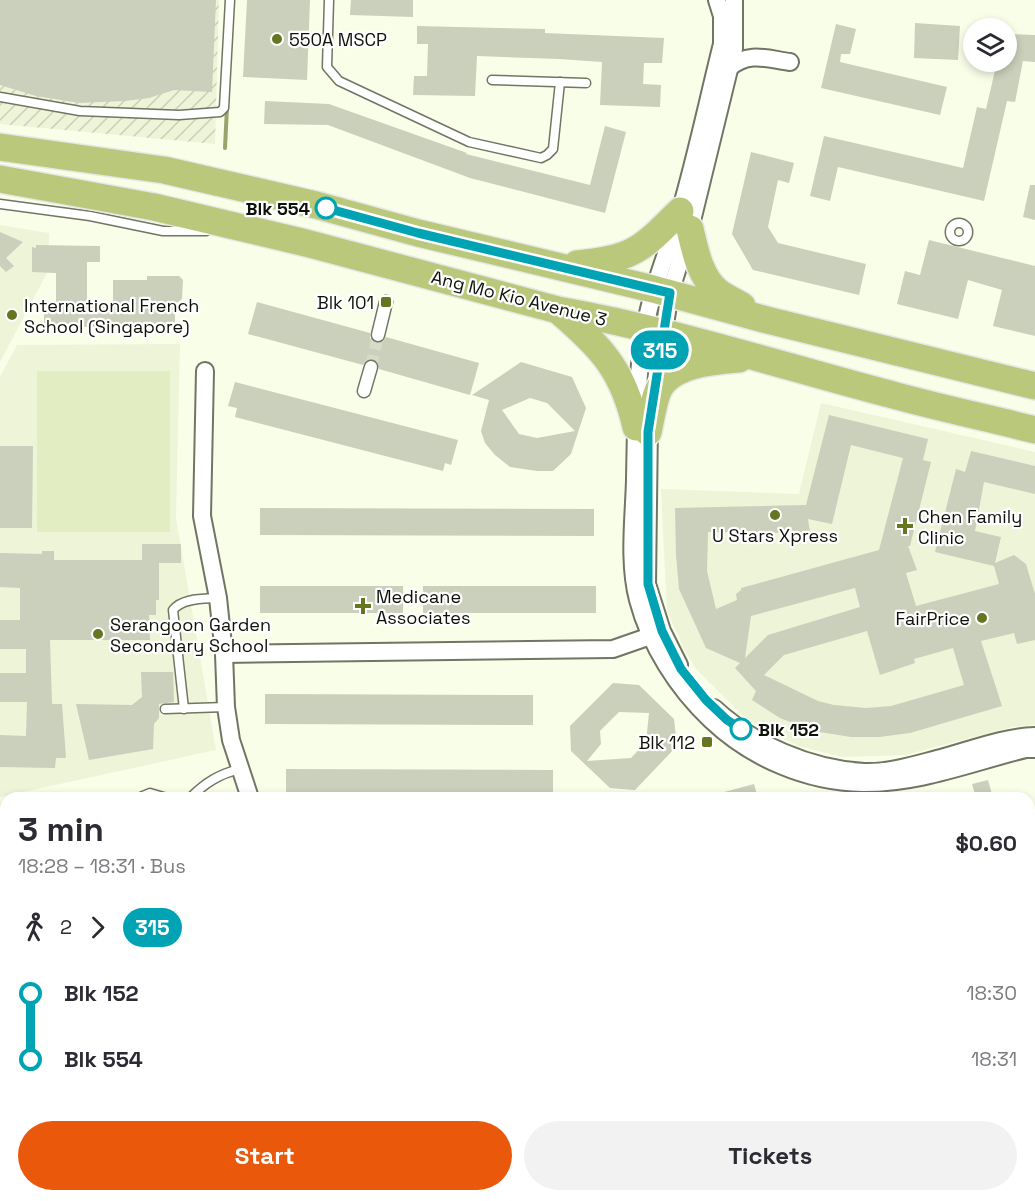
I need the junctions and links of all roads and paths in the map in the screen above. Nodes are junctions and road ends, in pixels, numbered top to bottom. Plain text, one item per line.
1 (230, 0) edge
2 (329, 0) edge
3 (717, 0) edge
4 (734, 0) edge
5 (790, 62) dead end
6 (729, 68) junction
7 (492, 80) dead end
8 (560, 82) junction
9 (586, 83) dead end
10 (0, 97) edge
11 (0, 147) edge
12 (0, 179) edge
13 (0, 204) edge
14 (685, 220) junction
15 (380, 223) junction
16 (251, 230) junction
17 (367, 260) junction
18 (558, 266) junction
19 (662, 291) junction
20 (386, 302) dead end
21 (558, 310) junction
22 (767, 320) junction
23 (654, 331) junction
24 (378, 335) tunnel mouth
25 (761, 357) junction
26 (371, 367) tunnel mouth
27 (205, 371) dead end
28 (1035, 386) edge
29 (364, 391) dead end
30 (642, 430) junction
31 (1035, 430) edge
32 (218, 598) junction
33 (656, 633) junction
34 (224, 654) junction
35 (226, 707) junction
36 (184, 709) junction
37 (165, 710) dead end
38 (1035, 736) edge
39 (1035, 749) edge
40 (240, 770) junction
41 (922, 770) junction
42 (196, 792) edge
43 (248, 792) edge

1 - 10 lane
2 - 8 lane
3 - 14 street
4 - 6 street
5 - 6 street
6 - 14 street
7 - 8 lane
8 - 9 lane
11 - 15 highway
12 - 16 highway, Ang Mo Kio Avenue 3
13 - 16 lane
14 - 18 highway
14 - 19 street
14 - 22 highway
15 - 17 highway
15 - 18 highway
16 - 17 highway, Ang Mo Kio Avenue 3
17 - 21 highway, Ang Mo Kio Avenue 3
18 - 19 highway
19 - 22 highway
19 - 23 street
20 - 24 street
21 - 23 highway, Ang Mo Kio Avenue 3
21 - 30 highway
22 - 28 highway
23 - 25 highway, Ang Mo Kio Avenue 3
23 - 30 street
25 - 30 highway
25 - 31 highway, Ang Mo Kio Avenue 3
26 - 29 street
27 - 32 street
30 - 33 street
32 - 34 street
32 - 36 lane
33 - 34 street
33 - 41 street
34 - 35 street
35 - 36 lane
35 - 40 street
36 - 37 lane
38 - 41 street
39 - 41 street
40 - 42 lane
40 - 43 street

